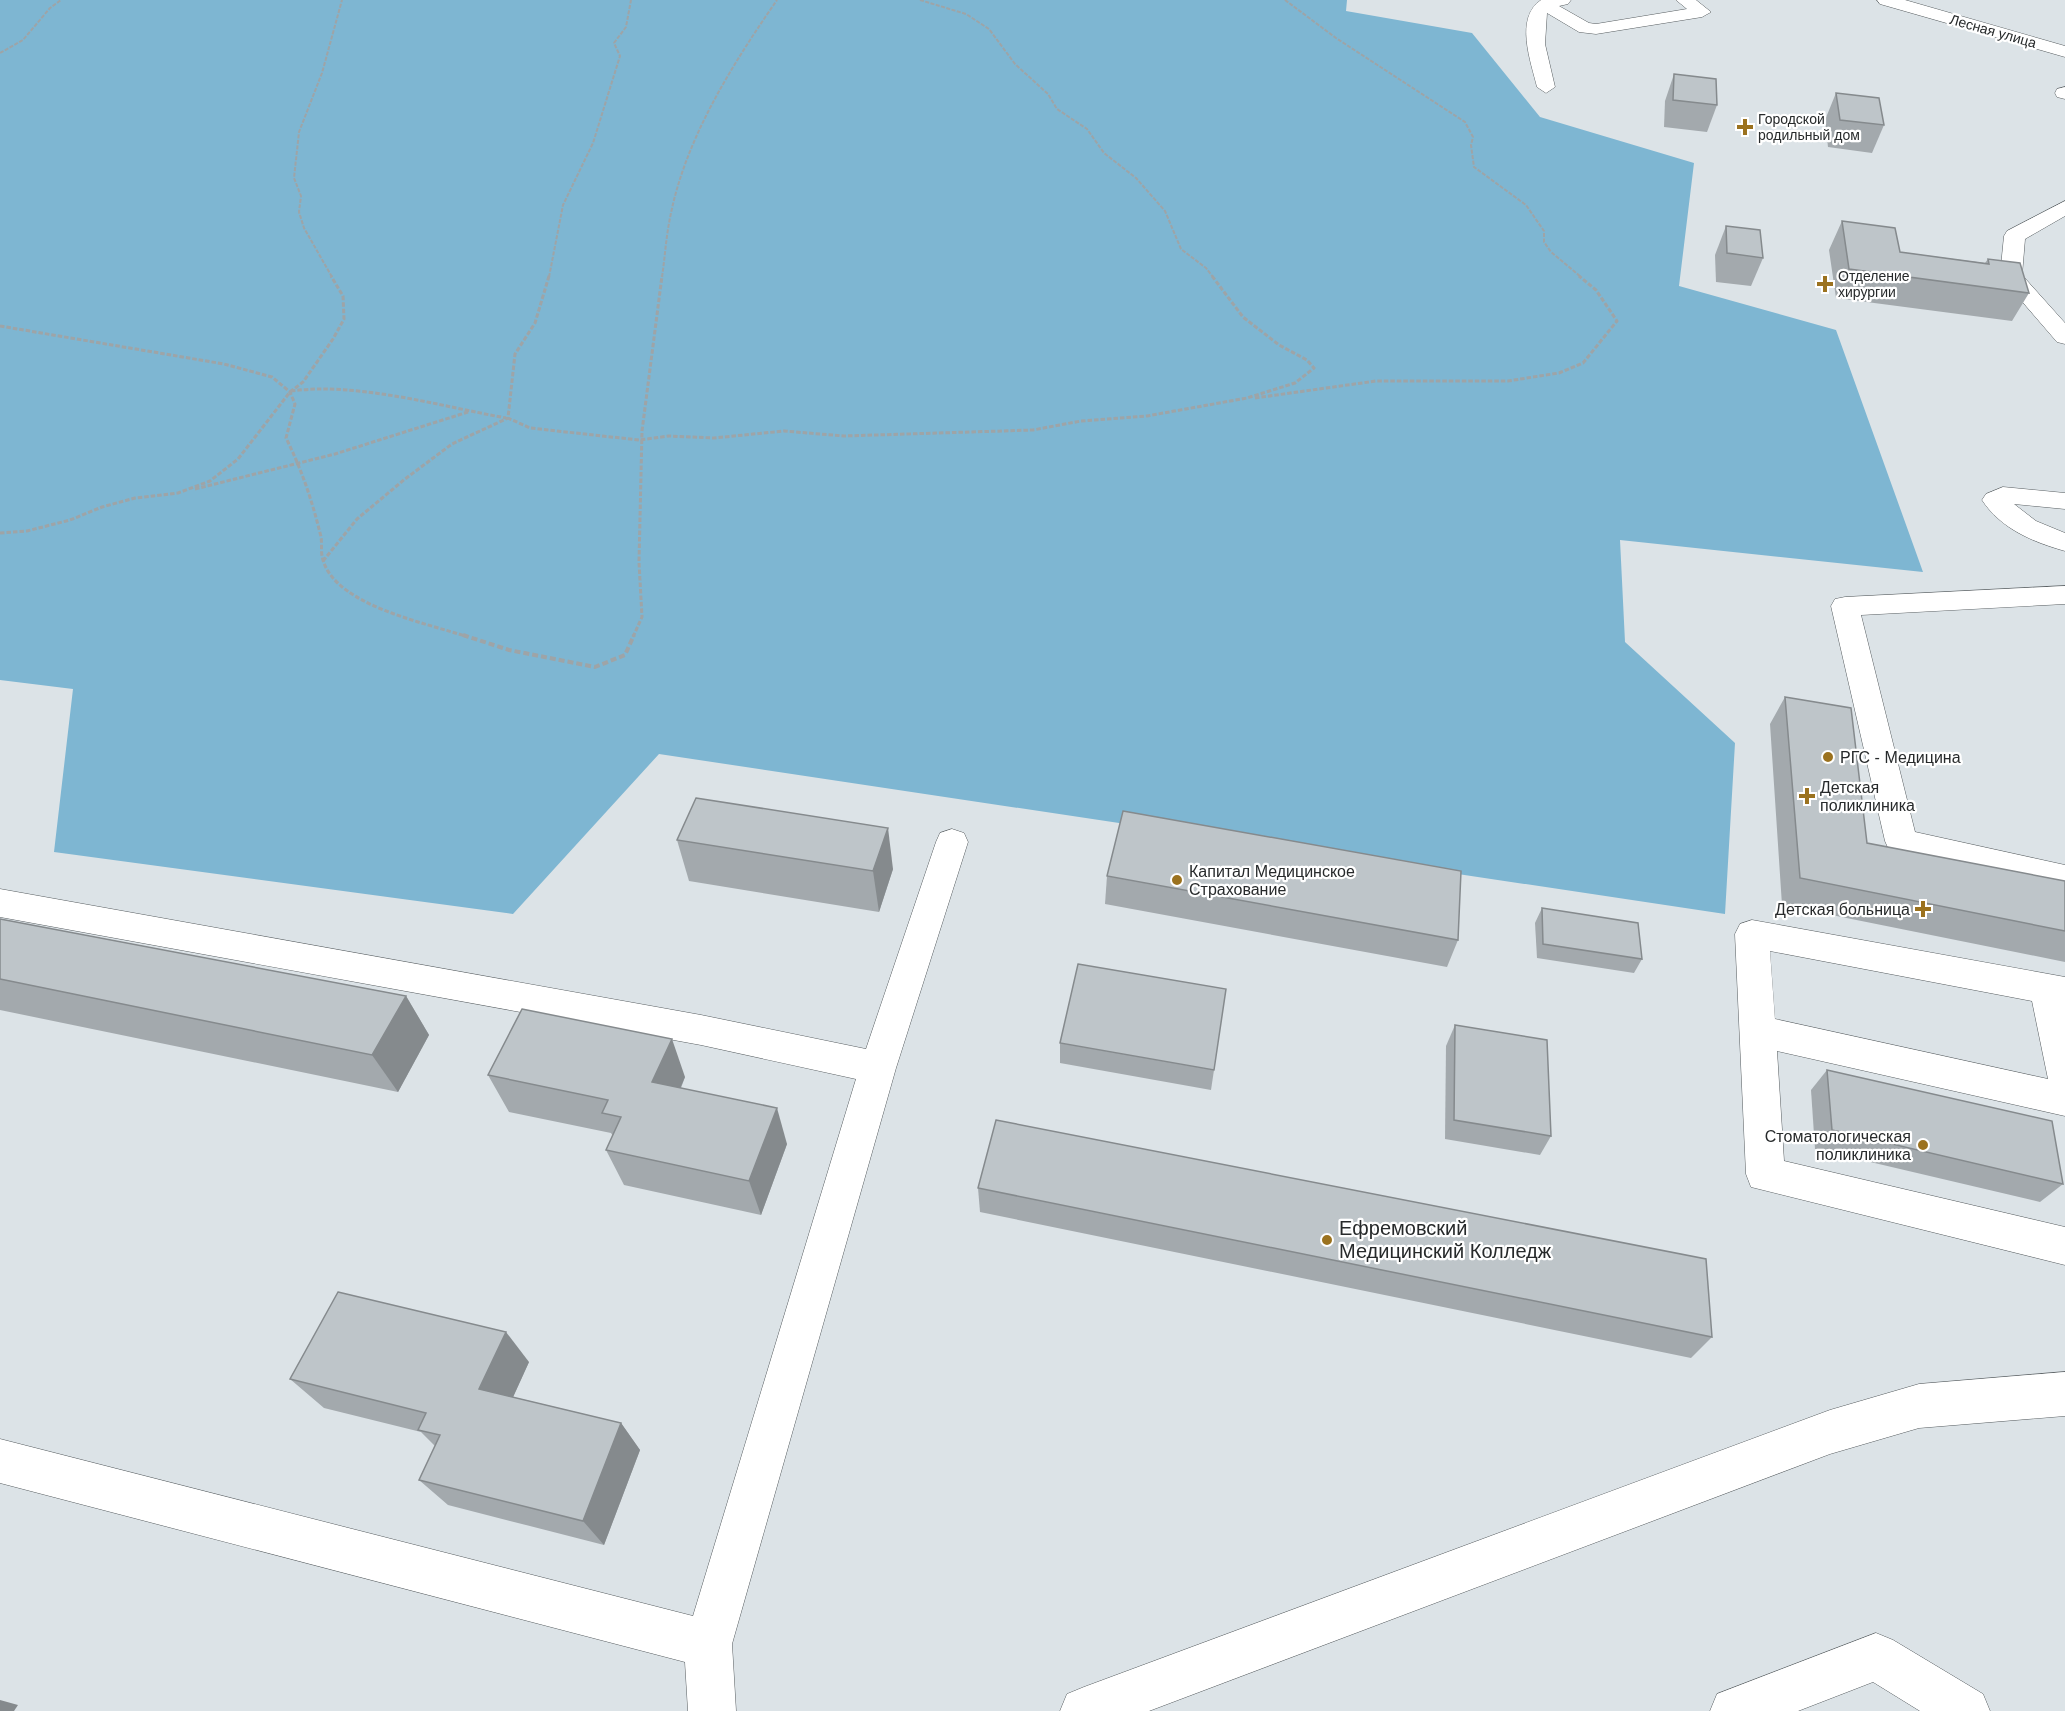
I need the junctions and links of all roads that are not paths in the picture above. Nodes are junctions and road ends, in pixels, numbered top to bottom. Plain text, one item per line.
1 (1562, 0) edge
2 (1685, 0) edge
3 (1886, 0) edge
4 (1545, 5) junction
5 (2065, 52) edge
6 (1546, 87) dead end
7 (2065, 207) edge
8 (2065, 337) edge
9 (2065, 501) edge
10 (2065, 542) edge
11 (2065, 595) edge
12 (952, 842) dead end
13 (2065, 879) edge
14 (0, 903) edge
15 (2056, 991) edge
16 (1757, 1031) junction
17 (878, 1068) junction
18 (2065, 1076) edge
19 (2065, 1099) edge
20 (2065, 1246) edge
21 (2065, 1394) edge
22 (0, 1461) edge
23 (708, 1644) junction
24 (712, 1711) edge
25 (1084, 1711) edge
26 (1734, 1711) edge
27 (1966, 1711) edge

1 - 4 street
2 - 4 street
3 - 5 street, Лесная улица
4 - 6 street
7 - 8 street
9 - 10 street
11 - 13 street
12 - 17 street
14 - 17 street
15 - 16 street
15 - 18 street
16 - 19 street
16 - 20 street
17 - 23 street
21 - 25 street
22 - 23 street
23 - 24 street
26 - 27 street

